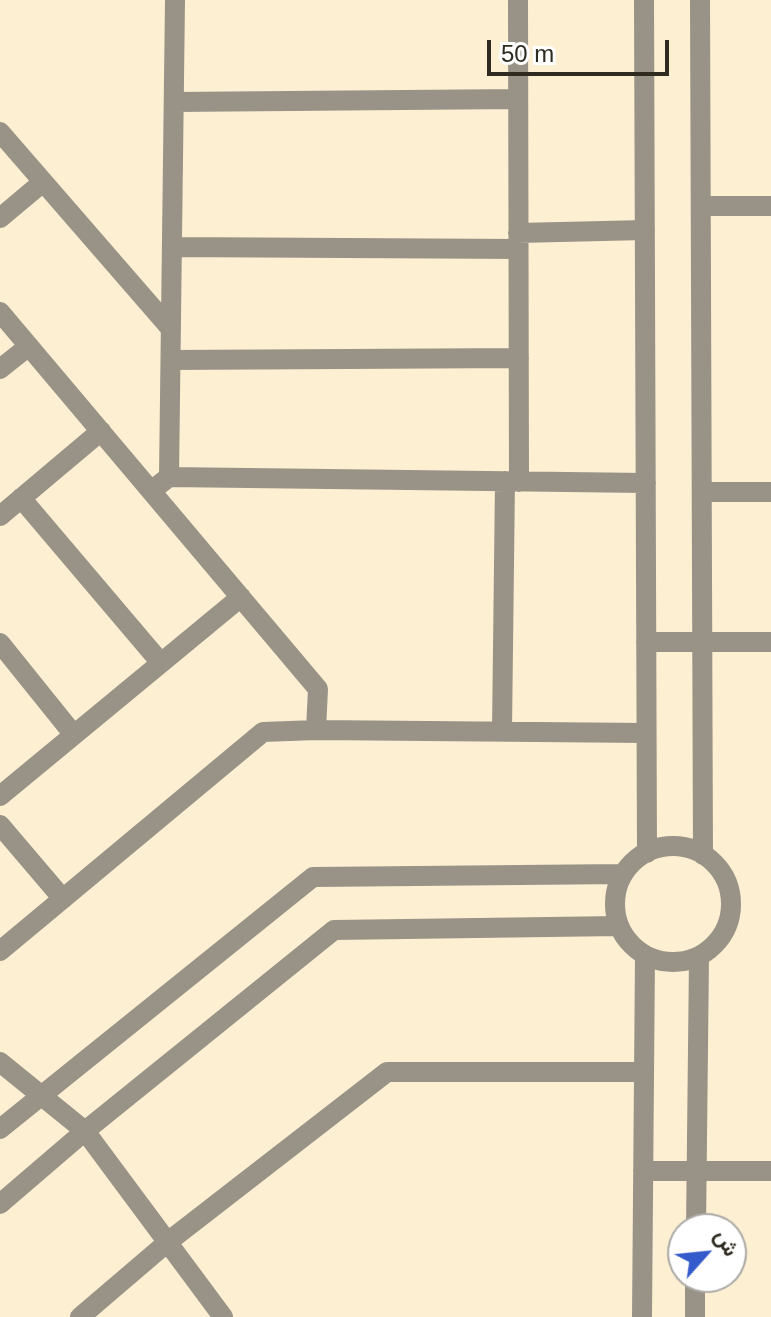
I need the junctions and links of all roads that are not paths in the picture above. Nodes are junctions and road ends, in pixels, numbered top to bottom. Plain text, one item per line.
1 (175, 0) edge
2 (518, 0) edge
3 (644, 0) edge
4 (700, 0) edge
5 (518, 99) junction
6 (174, 102) junction
7 (0, 132) edge
8 (43, 182) junction
9 (701, 206) junction
10 (771, 206) edge
11 (0, 218) edge
12 (645, 230) junction
13 (518, 241) junction
14 (172, 247) junction
15 (0, 312) edge
16 (171, 329) junction
17 (29, 346) junction
18 (519, 358) junction
19 (171, 360) junction
20 (0, 369) edge
21 (101, 431) junction
22 (169, 477) junction
23 (512, 482) junction
24 (646, 483) junction
25 (151, 491) junction
26 (702, 492) junction
27 (771, 492) edge
28 (21, 498) junction
29 (0, 516) edge
30 (241, 597) junction
31 (646, 642) junction
32 (702, 642) junction
33 (771, 642) edge
34 (0, 643) edge
35 (161, 663) junction
36 (316, 730) junction
37 (502, 731) junction
38 (646, 733) junction
39 (74, 735) junction
40 (0, 796) edge
41 (0, 825) edge
42 (647, 853) junction
43 (703, 855) junction
44 (623, 874) junction
45 (63, 899) junction
46 (619, 926) junction
47 (0, 951) edge
48 (645, 955) junction
49 (699, 957) junction
50 (0, 1062) edge
51 (644, 1072) junction
52 (40, 1095) junction
53 (0, 1129) edge
54 (85, 1131) junction
55 (643, 1171) junction
56 (696, 1171) junction
57 (771, 1171) edge
58 (0, 1204) edge
59 (696, 1213) edge
60 (169, 1241) junction
61 (695, 1293) edge
62 (80, 1317) edge
63 (223, 1317) edge
64 (642, 1317) edge
65 (695, 1317) edge

1 - 6 street
2 - 5 street
3 - 12 street
4 - 9 street
5 - 6 street
5 - 13 street
6 - 14 street
7 - 8 street
8 - 11 street
8 - 16 street
9 - 10 street
9 - 26 street
12 - 13 street
12 - 24 street
13 - 14 street
13 - 18 street
14 - 16 street
15 - 17 street
16 - 19 street
17 - 20 street
17 - 21 street
18 - 19 street
18 - 23 street
19 - 22 street
21 - 25 street
21 - 28 street
22 - 23 street
22 - 25 street
23 - 24 street
23 - 37 street
24 - 31 street
25 - 30 street
26 - 27 street
26 - 32 street
28 - 29 street
28 - 35 street
30 - 35 street
30 - 36 street
31 - 32 street
31 - 38 street
32 - 33 street
32 - 43 street
34 - 39 street
35 - 39 street
36 - 37 street
36 - 45 street
37 - 38 street
38 - 42 street
39 - 40 street
41 - 45 street
42 - 43 street
42 - 44 street
43 - 49 street
44 - 46 street
44 - 52 street
45 - 47 street
46 - 48 street
46 - 54 street
48 - 49 street
48 - 51 street
49 - 56 street
50 - 52 street
51 - 55 street
51 - 60 street
52 - 53 street
52 - 54 street
54 - 58 street
54 - 60 street
55 - 56 street
55 - 64 street
56 - 57 street
56 - 59 street
60 - 62 street
60 - 63 street
61 - 65 street

